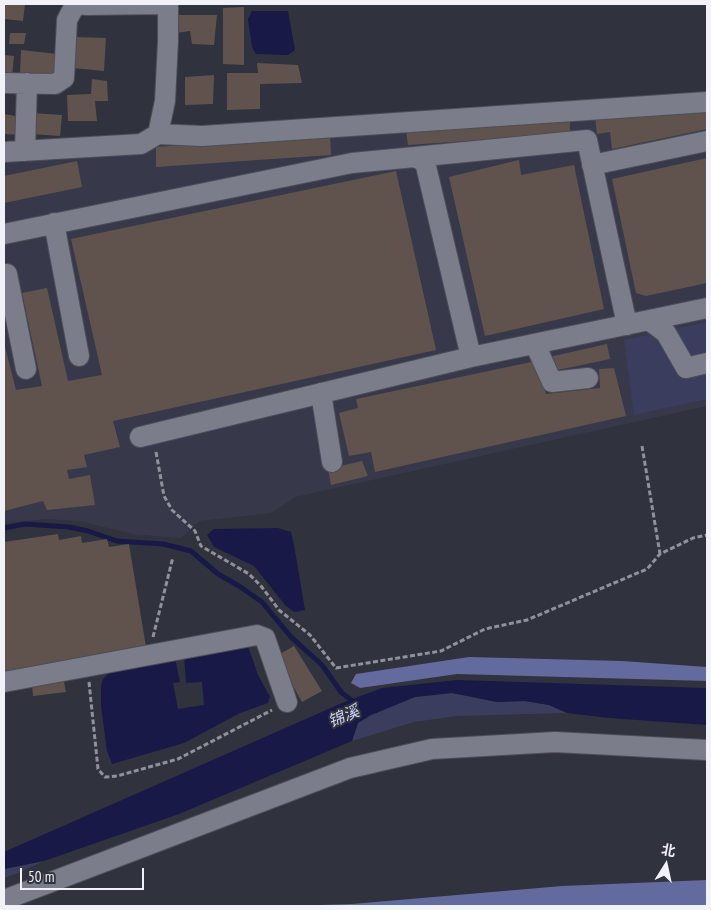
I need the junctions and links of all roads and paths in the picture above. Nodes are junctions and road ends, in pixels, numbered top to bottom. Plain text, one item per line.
1 (74, 4) edge
2 (159, 4) edge
3 (168, 4) edge
4 (4, 83) edge
5 (27, 84) junction
6 (707, 102) edge
7 (158, 134) junction
8 (707, 141) edge
9 (25, 151) junction
10 (4, 152) edge
11 (415, 157) junction
12 (592, 165) junction
13 (54, 223) junction
14 (4, 234) edge
15 (4, 274) edge
16 (707, 308) edge
17 (650, 321) junction
18 (627, 326) junction
19 (535, 344) junction
20 (79, 356) dead end
21 (471, 357) junction
22 (707, 363) edge
23 (26, 369) dead end
24 (588, 378) dead end
25 (321, 393) junction
26 (147, 435) joint
27 (642, 446) dead end
28 (332, 462) dead end
29 (707, 534) edge
30 (660, 554) junction
31 (173, 557) dead end
32 (148, 655) junction
33 (89, 667) junction
34 (4, 682) edge
35 (287, 702) joint
36 (707, 750) edge
37 (4, 900) edge

1 - 2 street
1 - 5 street
3 - 7 street
4 - 5 street
5 - 9 street
6 - 7 street
7 - 9 street
8 - 12 street
9 - 10 street
11 - 12 street
11 - 13 street
11 - 21 street
12 - 18 street
13 - 14 street
13 - 20 street
15 - 23 street
16 - 17 street
17 - 18 street
17 - 22 street
18 - 19 street
19 - 21 street
19 - 24 street
21 - 25 street
25 - 26 street
25 - 28 street
26 - 30 path
27 - 30 path
29 - 30 path
31 - 32 path
32 - 33 street
32 - 35 street
33 - 34 street
33 - 35 path
36 - 37 street

